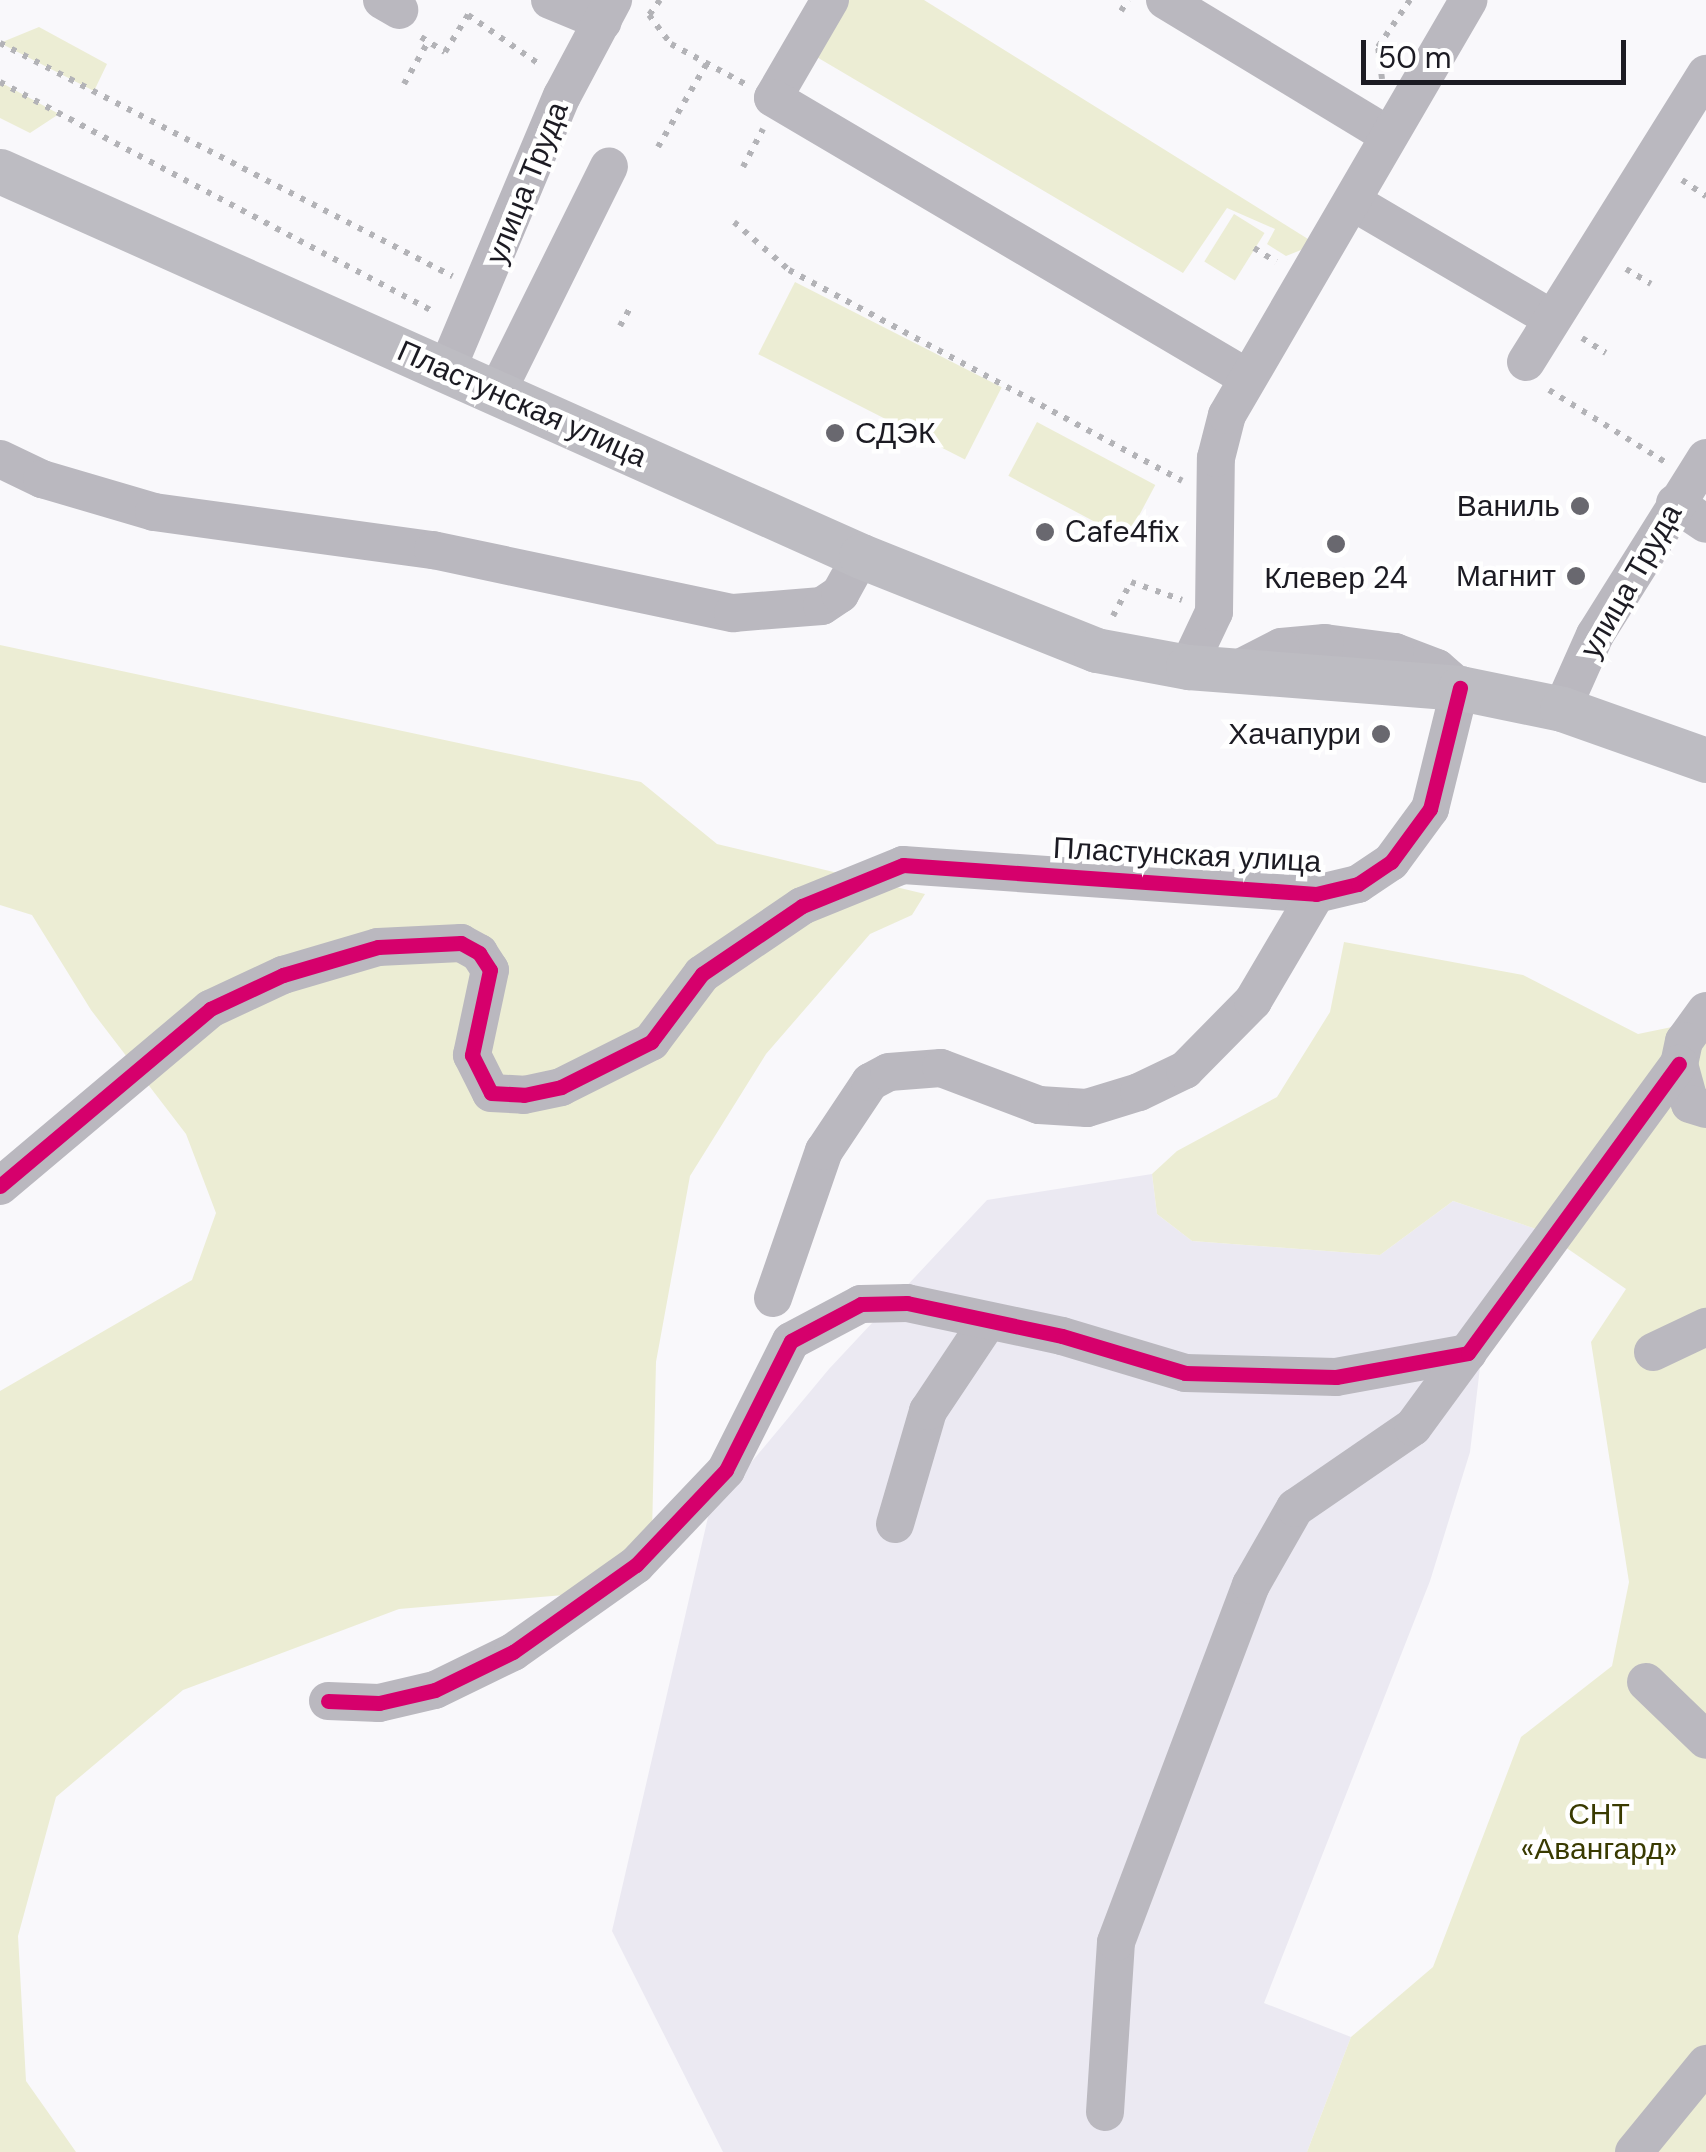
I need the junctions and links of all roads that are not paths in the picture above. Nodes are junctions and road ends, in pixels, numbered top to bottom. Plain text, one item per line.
1 (550, 0) edge
2 (830, 0) edge
3 (1165, 0) edge
4 (1468, 0) edge
5 (608, 11) edge
6 (1706, 74) edge
7 (1388, 134) junction
8 (609, 166) dead end
9 (0, 171) edge
10 (1353, 202) junction
11 (1552, 318) junction
12 (1526, 362) road end
13 (447, 369) junction
14 (1248, 378) junction
15 (496, 394) junction
16 (0, 459) edge
17 (1690, 488) edge
18 (861, 556) junction
19 (1188, 666) junction
20 (1460, 688) junction
21 (1562, 709) junction
22 (1706, 760) edge
23 (1316, 894) junction
24 (1706, 1011) edge
25 (1679, 1064) junction
26 (1706, 1110) edge
27 (0, 1186) edge
28 (773, 1298) dead end
29 (988, 1321) junction
30 (1706, 1327) edge
31 (1653, 1352) dead end
32 (1468, 1353) junction
33 (895, 1524) dead end
34 (1646, 1682) dead end
35 (328, 1701) dead end
36 (1706, 1740) edge
37 (1706, 2064) edge
38 (1105, 2112) dead end
39 (1634, 2152) edge

1 - 5 street
2 - 14 street
3 - 7 street
4 - 7 street
5 - 13 street, улица Труда
6 - 11 street
7 - 10 street
8 - 15 street
9 - 13 main road, Пластунская улица
10 - 11 street
10 - 14 street
11 - 12 street
13 - 15 main road, Пластунская улица
14 - 19 street
15 - 18 main road, Пластунская улица
16 - 18 street
17 - 21 street, улица Труда
18 - 19 main road, Пластунская улица
19 - 20 main road, Пластунская улица
20 - 21 main road, Пластунская улица
20 - 23 street, Пластунская улица
21 - 22 main road, Пластунская улица
23 - 27 street, Пластунская улица
23 - 28 street
24 - 25 street
25 - 26 street
25 - 32 street
29 - 32 street
29 - 33 street
29 - 35 street
30 - 31 street
32 - 38 street
34 - 36 street
37 - 39 street

